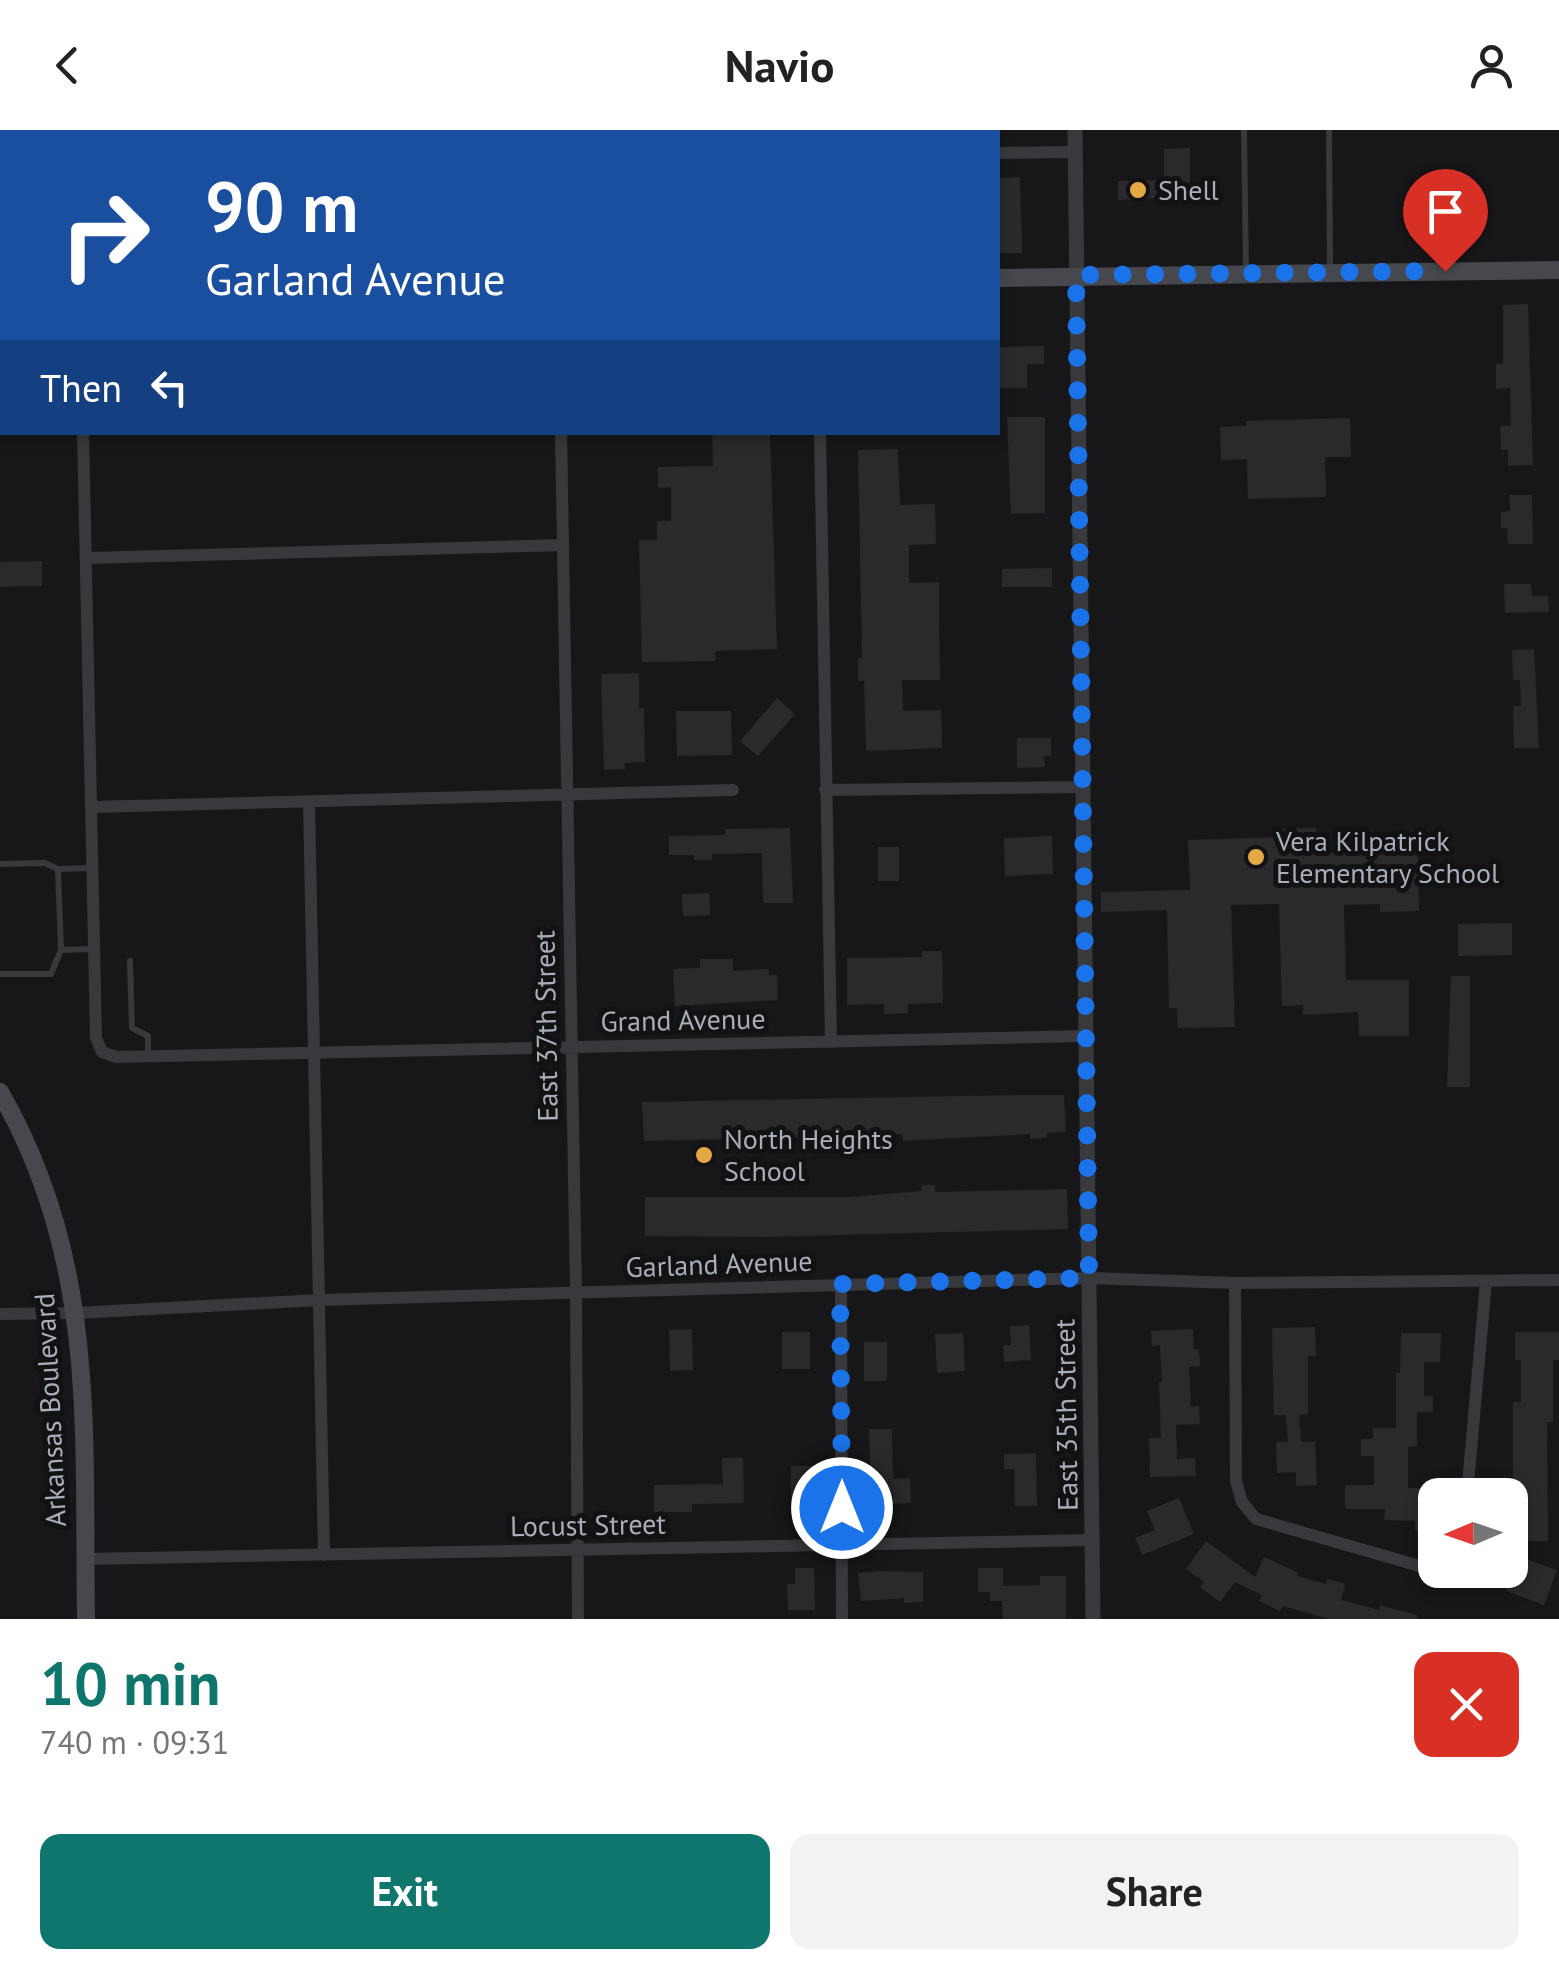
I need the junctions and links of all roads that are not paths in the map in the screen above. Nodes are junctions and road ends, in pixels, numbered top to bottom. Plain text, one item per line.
1 (1074, 130) edge
2 (1244, 130) edge
3 (1329, 130) edge
4 (1075, 152) junction
5 (1000, 153) edge
6 (1559, 270) edge
7 (1330, 272) junction
8 (1246, 273) junction
9 (1076, 275) junction
10 (1000, 278) edge
11 (84, 435) edge
12 (560, 435) edge
13 (820, 435) edge
14 (563, 545) junction
15 (86, 558) junction
16 (1083, 788) junction
17 (733, 790) dead end
18 (825, 790) junction
19 (567, 794) junction
20 (308, 802) junction
21 (92, 808) junction
22 (0, 864) edge
23 (94, 868) junction
24 (58, 869) junction
25 (95, 948) junction
26 (61, 950) junction
27 (130, 960) dead end
28 (0, 974) edge
29 (1086, 1036) junction
30 (831, 1042) junction
31 (571, 1047) junction
32 (314, 1053) junction
33 (148, 1056) junction
34 (0, 1092) edge
35 (1089, 1278) junction
36 (1559, 1280) edge
37 (1486, 1282) junction
38 (1235, 1283) junction
39 (840, 1284) junction
40 (576, 1294) junction
41 (319, 1300) junction
42 (76, 1313) junction
43 (0, 1314) edge
44 (1469, 1478) edge
45 (1092, 1540) junction
46 (842, 1545) junction
47 (577, 1550) junction
48 (324, 1554) junction
49 (85, 1559) junction
50 (1418, 1566) edge
51 (86, 1619) edge
52 (578, 1619) edge
53 (842, 1619) edge
54 (1093, 1619) edge

1 - 4 street, East 35th Street
2 - 8 lane
3 - 7 lane
4 - 5 street
4 - 9 street, East 35th Street
6 - 7 main road
7 - 8 main road
8 - 9 main road
9 - 10 main road
9 - 16 street, East 35th Street
11 - 15 street
12 - 14 street, East 37th Street
13 - 18 street
14 - 15 street
14 - 19 street, East 37th Street
15 - 21 street
16 - 18 street
16 - 29 street, East 35th Street
17 - 19 street
18 - 30 street
19 - 20 street
19 - 31 street, East 37th Street
20 - 21 street
20 - 32 street
21 - 23 street
22 - 24 lane
23 - 24 lane
23 - 25 street
24 - 26 lane
25 - 26 lane
25 - 33 street, Grand Avenue
26 - 28 lane
27 - 33 lane
29 - 30 street, Grand Avenue
29 - 35 street, East 35th Street
30 - 31 street, Grand Avenue
31 - 32 street, Grand Avenue
31 - 40 street, East 37th Street
32 - 33 street, Grand Avenue
32 - 41 street
34 - 42 main road, Arkansas Boulevard
35 - 38 street, Garland Avenue
35 - 39 street, Garland Avenue
35 - 45 street, East 35th Street
36 - 37 street, Garland Avenue
37 - 38 street, Garland Avenue
37 - 44 street
38 - 50 street
39 - 40 street, Garland Avenue
39 - 46 street
40 - 41 street, Garland Avenue
40 - 47 street, East 37th Street
41 - 42 street, Garland Avenue
41 - 48 street
42 - 43 street, Garland Avenue
42 - 49 main road, Arkansas Boulevard
45 - 46 street, Locust Street
45 - 54 street, East 35th Street
46 - 47 street, Locust Street
46 - 53 street
47 - 48 street, Locust Street
47 - 52 street, East 37th Street
48 - 49 street, Locust Street
49 - 51 main road, Arkansas Boulevard

